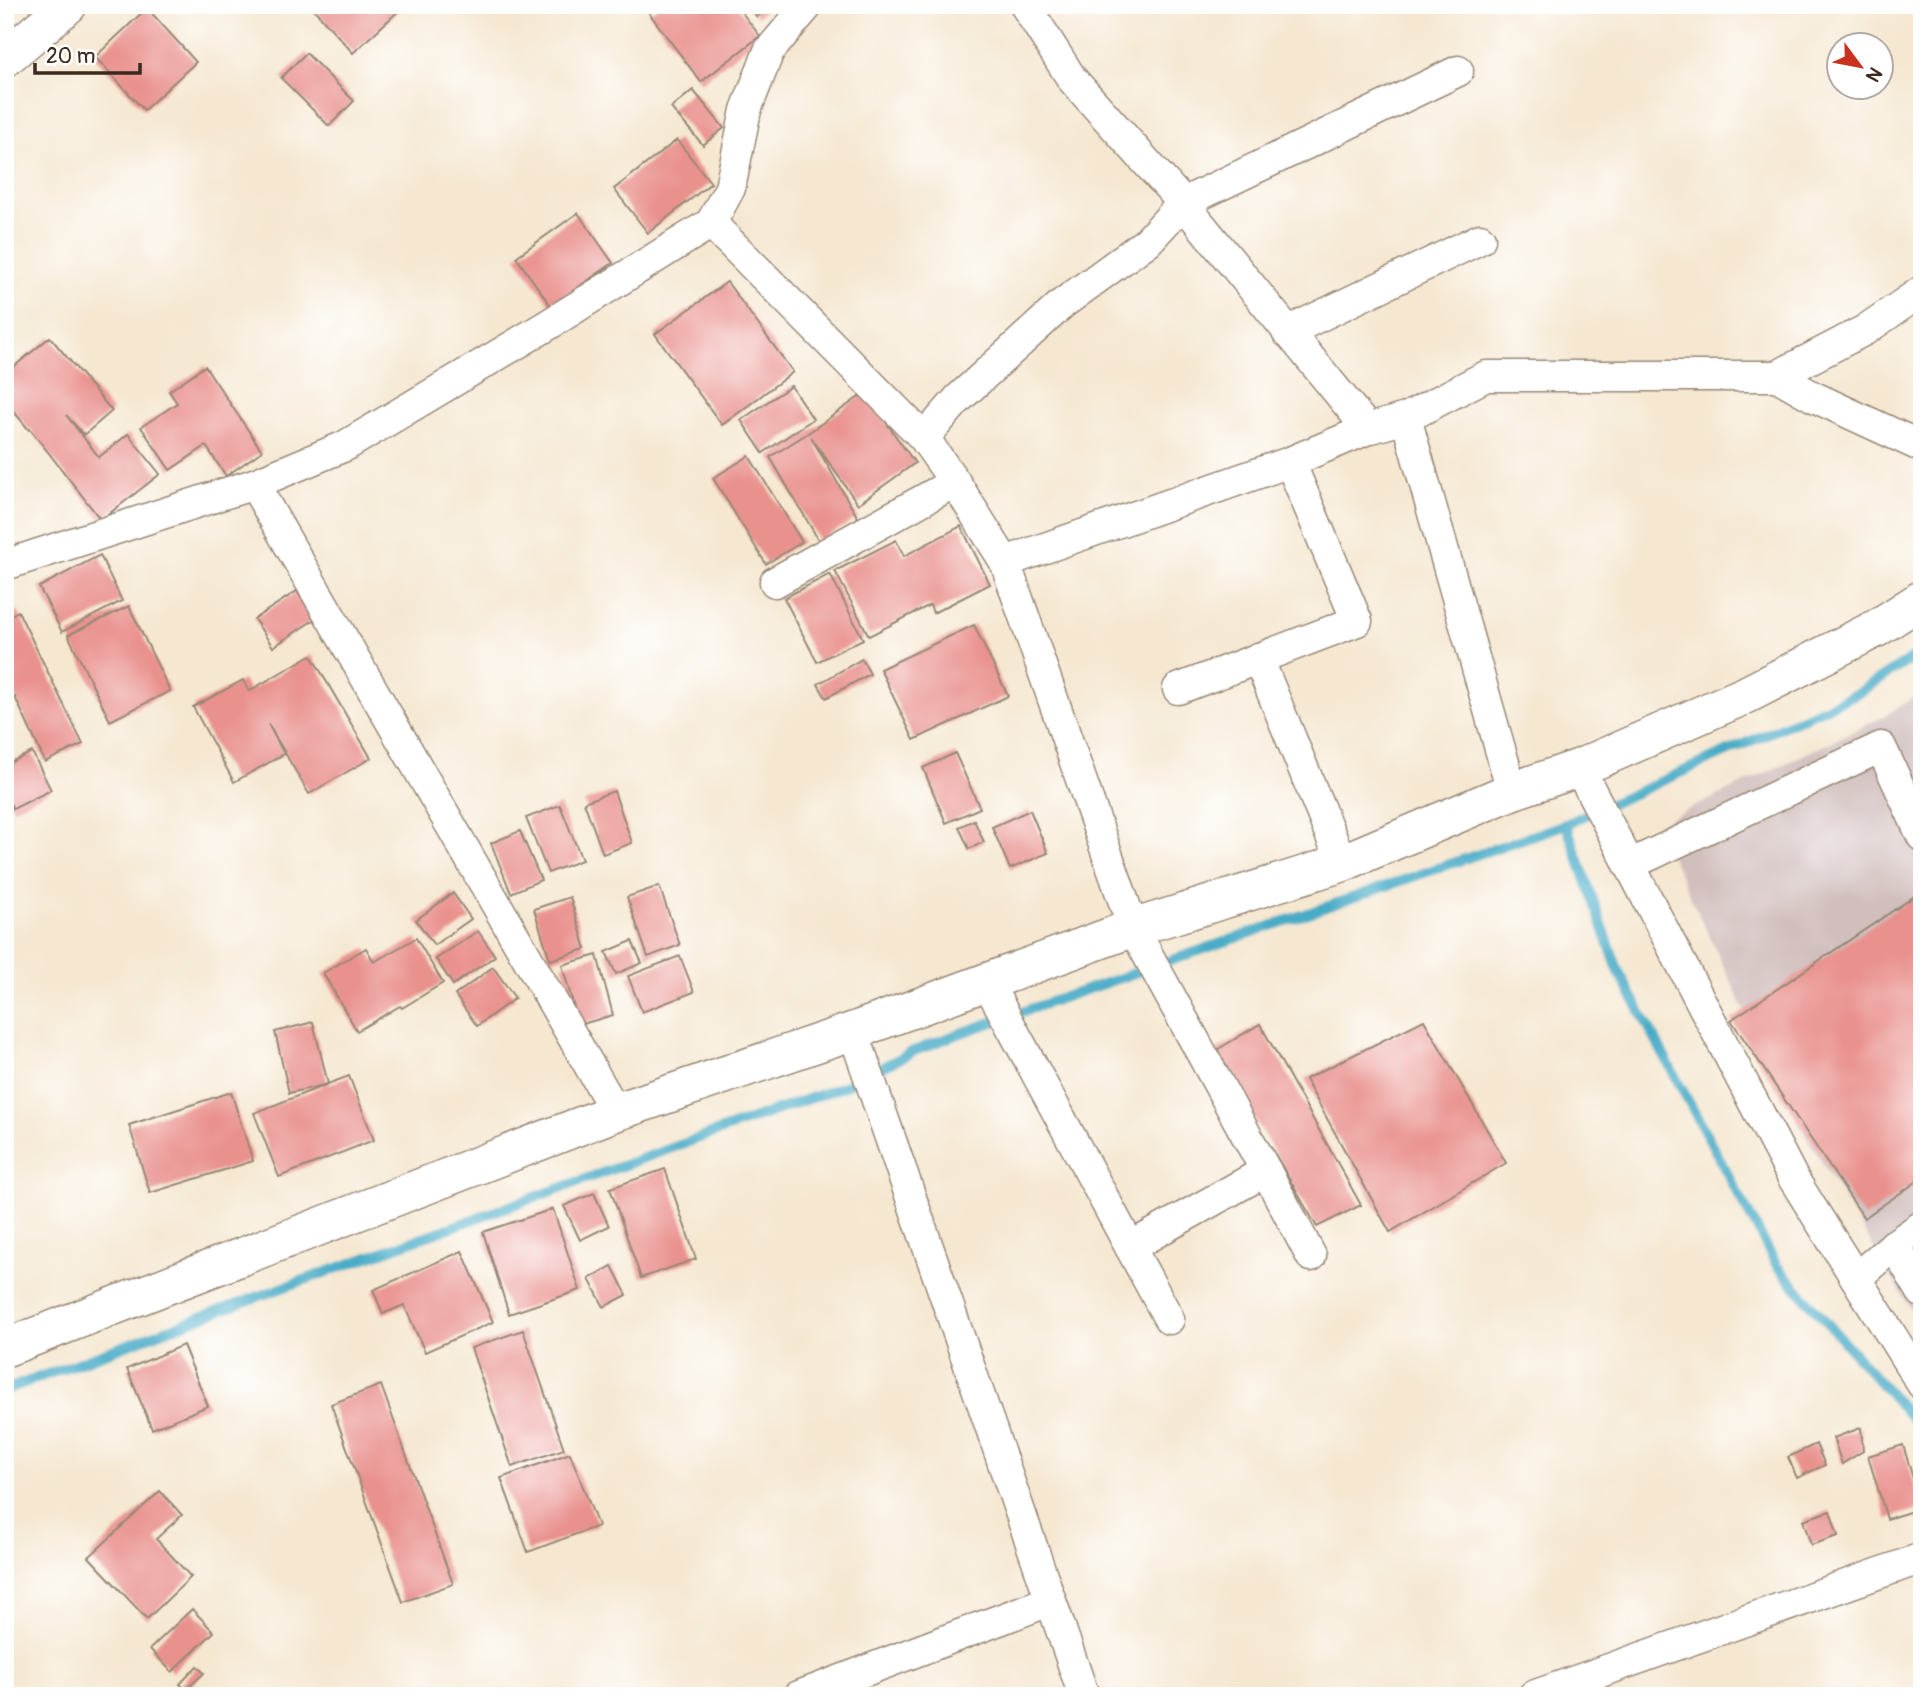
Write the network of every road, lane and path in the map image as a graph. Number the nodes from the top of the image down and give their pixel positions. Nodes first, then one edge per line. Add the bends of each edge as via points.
1 (68, 5) edge
2 (808, 5) edge
3 (1025, 5) edge
4 (5, 58) edge
5 (1458, 71) dead end
6 (1183, 203) junction
7 (711, 223) junction
8 (1480, 239) dead end
9 (1922, 291) edge
10 (1287, 332) junction
11 (1777, 376) junction
12 (1406, 418) junction
13 (1368, 429) junction
14 (924, 438) junction
15 (1922, 447) edge
16 (1290, 462) junction
17 (954, 482) junction
18 (254, 484) junction
19 (1005, 562) junction
20 (5, 565) edge
21 (775, 582) dead end
22 (1922, 598) edge
23 (1258, 659) junction
24 (1178, 689) dead end
25 (1579, 768) junction
26 (1512, 790) junction
27 (1922, 836) edge
28 (1342, 863) junction
29 (1629, 865) junction
30 (1133, 928) junction
31 (987, 982) junction
32 (853, 1031) junction
33 (616, 1112) junction
34 (1266, 1171) junction
35 (1922, 1226) edge
36 (1894, 1245) junction
37 (1130, 1247) junction
38 (1311, 1256) dead end
39 (1856, 1278) junction
40 (1922, 1292) edge
41 (1169, 1319) dead end
42 (5, 1348) edge
43 (1922, 1384) edge
44 (1922, 1558) edge
45 (1049, 1601) junction
46 (799, 1696) edge
47 (1084, 1696) edge
48 (1533, 1696) edge

1 - 4 street
2 - 7 street via 769,51 746,110 730,188
3 - 6 street via 1072,79
5 - 6 street
6 - 10 street
6 - 14 street via 1147,241 1062,304 958,399
7 - 14 street
7 - 18 street via 345,446
8 - 10 street
9 - 11 street via 1865,330
10 - 13 street
11 - 12 street via 1486,376
11 - 15 street
12 - 13 street
12 - 26 street
13 - 16 street
14 - 17 street
16 - 19 street
16 - 23 street via 1357,621
17 - 19 street
17 - 21 street
18 - 20 street
18 - 33 street
19 - 30 street
22 - 25 street via 1877,628 1746,695
23 - 24 street
23 - 28 street
25 - 26 street
25 - 29 street
26 - 28 street
27 - 29 street via 1881,747
28 - 30 street
29 - 39 street via 1793,1178
30 - 31 street
30 - 34 street
31 - 32 street
31 - 37 street
32 - 33 street
32 - 45 street
33 - 42 street
34 - 37 street
34 - 38 street
35 - 36 street
36 - 39 street
36 - 40 street
37 - 41 street
39 - 43 street
44 - 48 street
45 - 46 street
45 - 47 street

